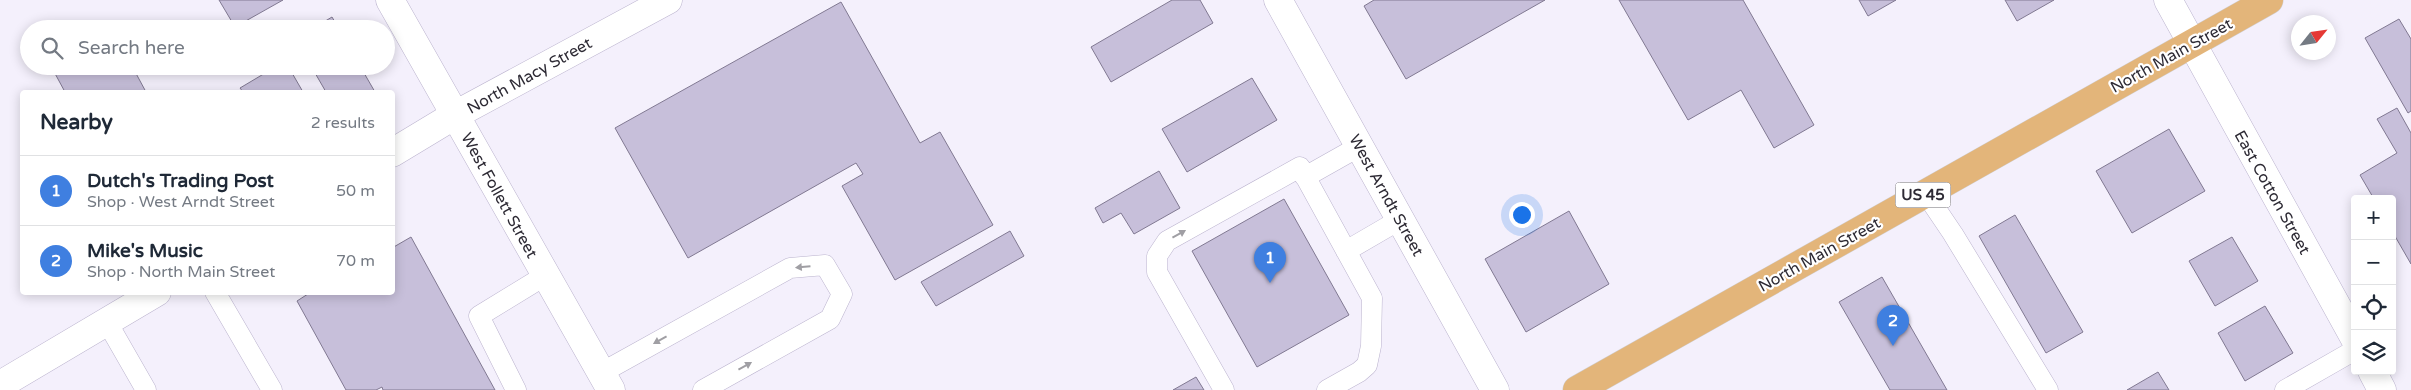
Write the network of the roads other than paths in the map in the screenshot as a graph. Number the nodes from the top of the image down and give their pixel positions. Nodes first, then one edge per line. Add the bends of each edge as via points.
1 (390, 0) edge
2 (668, 0) edge
3 (1278, 0) edge
4 (2168, 0) edge
5 (2269, 0) edge
6 (2192, 44) junction
7 (455, 115) junction
8 (1360, 146) junction
9 (395, 151) edge
10 (1303, 172) junction
11 (1926, 194) junction
12 (1401, 219) junction
13 (1346, 251) junction
14 (546, 275) junction
15 (152, 295) edge
16 (218, 295) edge
17 (107, 322) junction
18 (2351, 332) edge
19 (2351, 352) edge
20 (2374, 375) edge
21 (606, 381) edge
22 (0, 385) edge
23 (1330, 389) edge
24 (145, 390) edge
25 (272, 390) edge
26 (516, 390) edge
27 (703, 390) edge
28 (1224, 390) edge
29 (1496, 390) edge
30 (1576, 390) edge
31 (2048, 390) edge
32 (2286, 390) edge
33 (2382, 390) edge

1 - 7 street, West Follett Street
2 - 7 street, North Macy Street
3 - 8 street, West Arndt Street
4 - 6 street, East Cotton Street
5 - 6 main road, North Main Street / US 45
6 - 11 main road, North Main Street / US 45
6 - 18 street, East Cotton Street
7 - 9 street, North Macy Street
7 - 14 street, West Follett Street
8 - 10 lane
8 - 12 street, West Arndt Street
10 - 13 lane
28 -> 10 lane via 1157,272 1157,256 1167,241
11 - 30 main road, North Main Street / US 45
11 - 31 lane
12 - 13 lane
12 - 29 street, West Arndt Street
13 - 23 lane via 1372,298 1371,346 1367,365
14 - 21 street, West Follett Street
14 - 26 lane via 479,316
15 - 17 street
16 - 25 lane
17 - 22 street
17 - 24 lane
19 - 32 lane
20 - 33 street
27 -> 21 lane via 830,319 842,294 825,265 790,268

